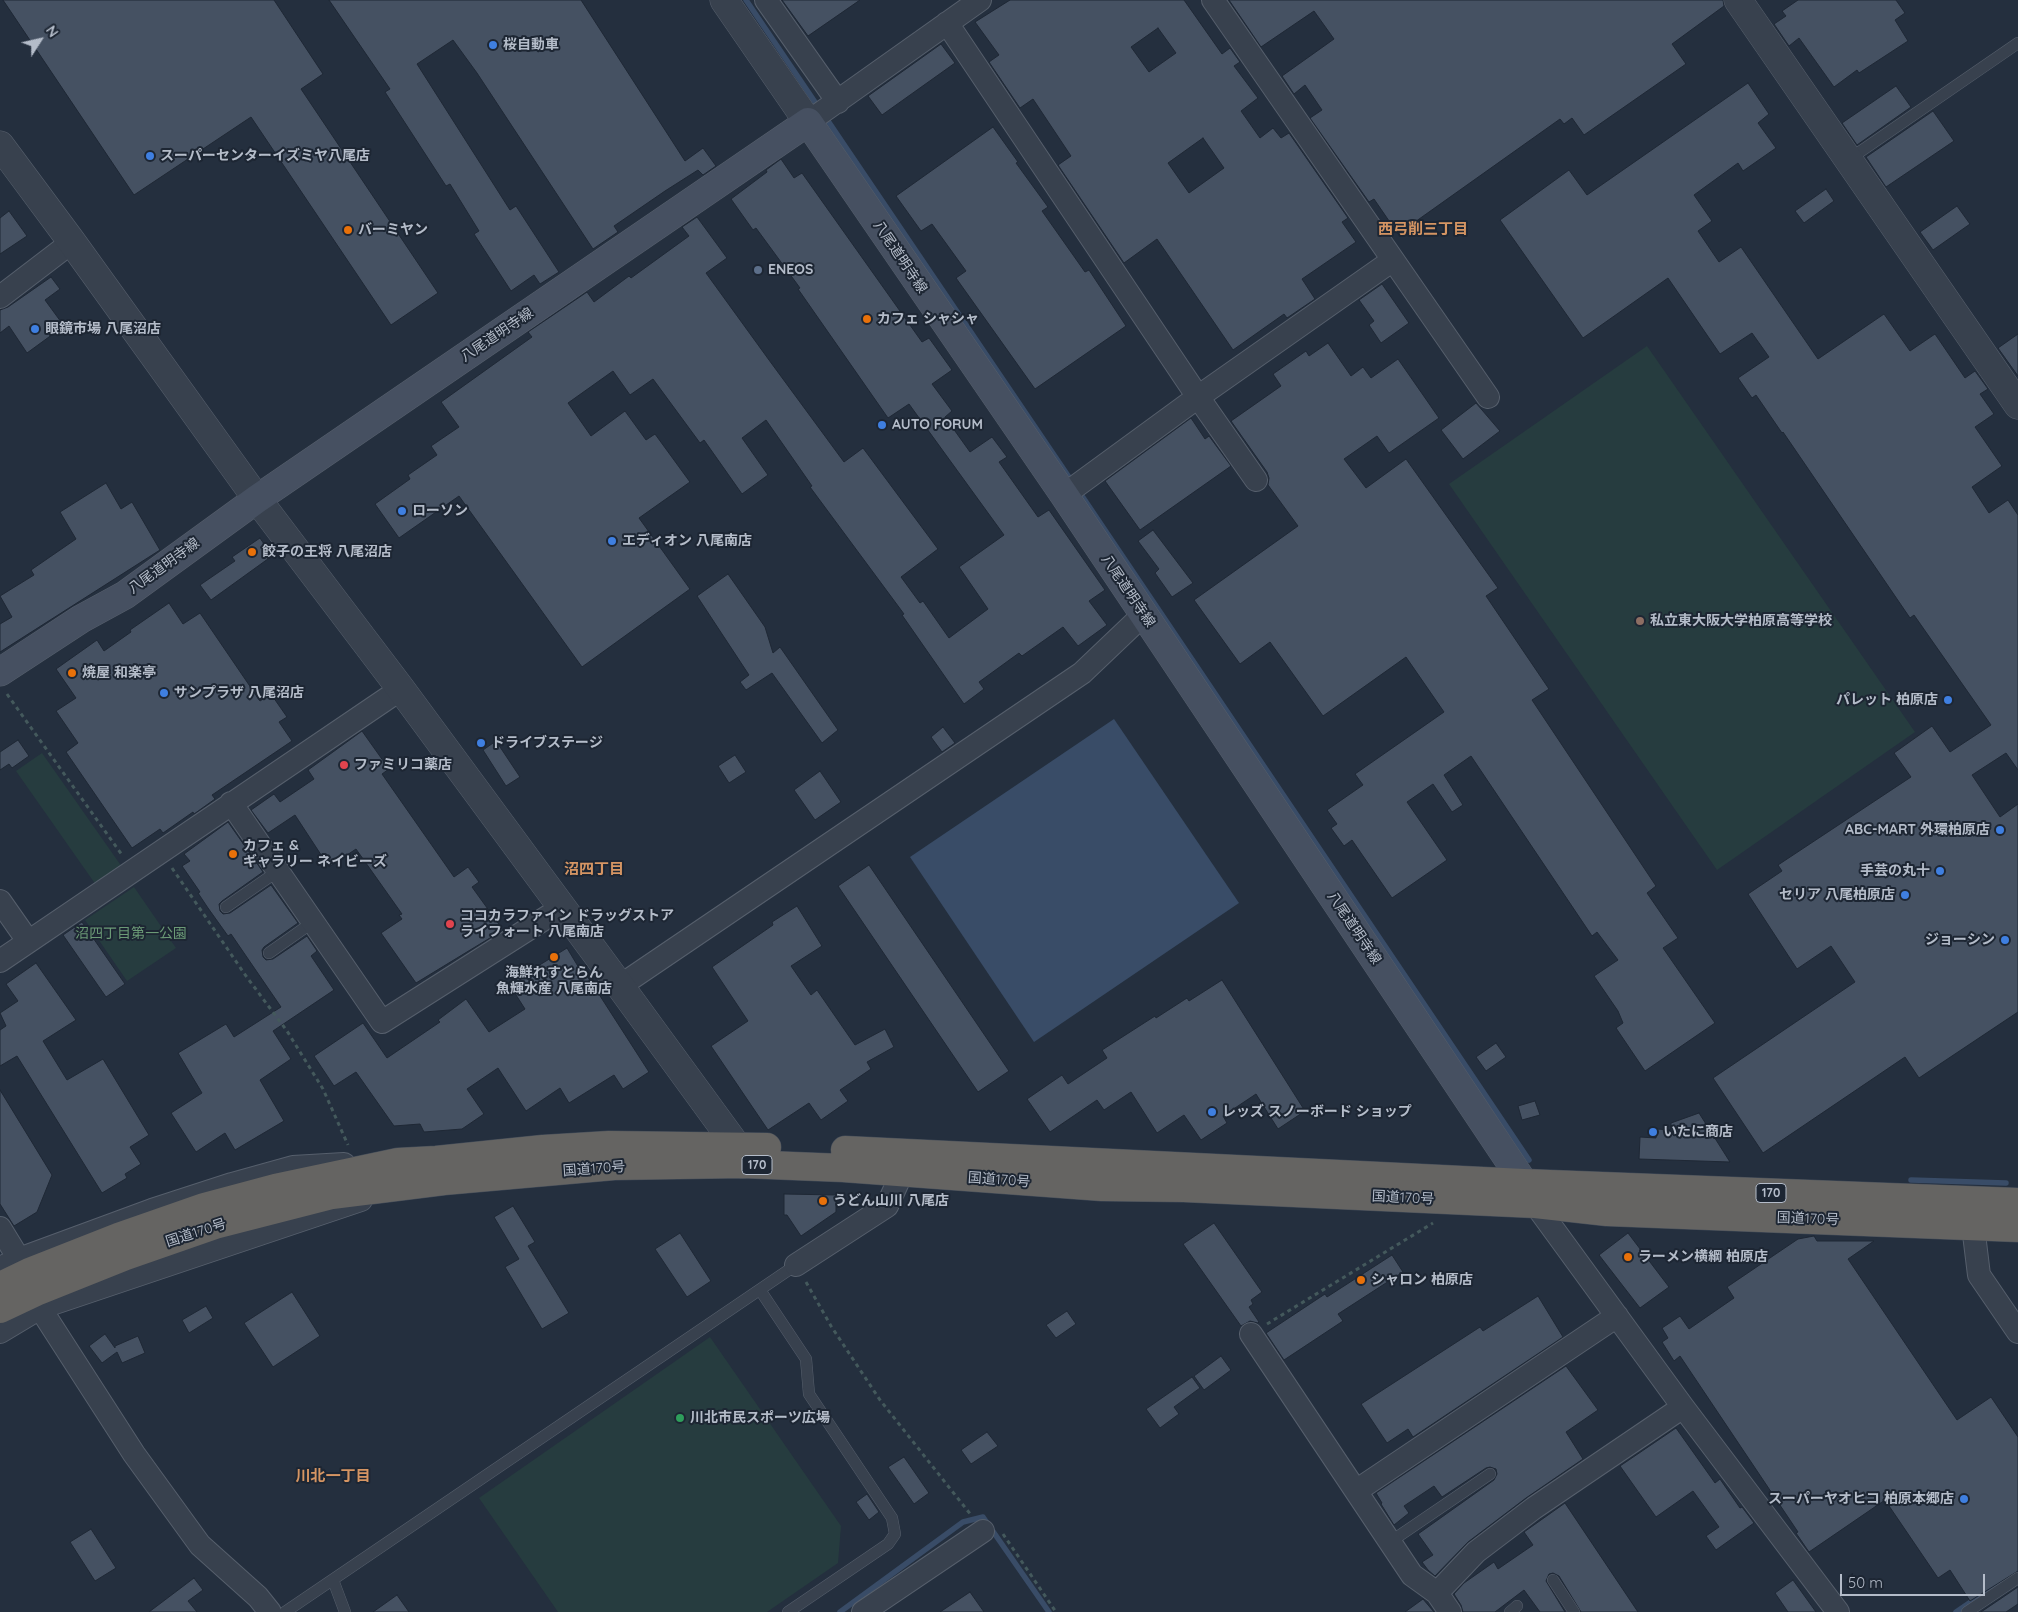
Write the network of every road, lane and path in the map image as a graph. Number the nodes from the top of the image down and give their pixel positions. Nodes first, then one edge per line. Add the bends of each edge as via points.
1 (724, 0) edge
2 (766, 0) edge
3 (980, 0) edge
4 (1213, 0) edge
5 (1738, 0) edge
6 (947, 23) junction
7 (2018, 43) edge
8 (838, 102) junction
9 (808, 122) junction
10 (0, 145) edge
11 (1848, 160) junction
12 (72, 242) junction
13 (1393, 260) junction
14 (0, 297) edge
15 (1198, 397) junction
16 (1488, 397) dead end
17 (2018, 405) edge
18 (1256, 480) dead end
19 (1073, 488) junction
20 (257, 499) junction
21 (1144, 614) junction
22 (1, 680) edge
23 (401, 689) junction
24 (231, 803) junction
25 (160, 852) junction
26 (133, 870) junction
27 (278, 871) junction
28 (0, 901) edge
29 (226, 907) dead end
30 (563, 908) junction
31 (313, 922) junction
32 (28, 941) junction
33 (269, 953) dead end
34 (0, 961) edge
35 (620, 986) junction
36 (348, 1145) dead end
37 (739, 1155) junction
38 (902, 1173) junction
39 (401, 1174) junction
40 (1529, 1194) junction
41 (1444, 1200) junction
42 (2018, 1202) edge
43 (1974, 1226) junction
44 (0, 1228) edge
45 (2018, 1228) edge
46 (9, 1263) edge
47 (796, 1265) junction
48 (0, 1286) edge
49 (760, 1290) junction
50 (40, 1308) junction
51 (0, 1309) edge
52 (1617, 1316) junction
53 (0, 1332) edge
54 (2018, 1332) edge
55 (1251, 1334) joint
56 (1683, 1407) junction
57 (1490, 1474) dead end
58 (1356, 1491) junction
59 (965, 1508) dead end
60 (992, 1531) joint
61 (1390, 1542) junction
62 (2018, 1578) edge
63 (333, 1580) junction
64 (1553, 1580) dead end
65 (1437, 1593) junction
66 (270, 1612) edge
67 (285, 1612) edge
68 (345, 1612) edge
69 (788, 1612) edge
70 (863, 1612) edge
71 (1056, 1612) edge
72 (1450, 1612) edge
73 (1574, 1612) edge
74 (1838, 1612) edge
75 (1967, 1612) edge

1 - 9 street
2 - 8 street
3 - 6 street
4 - 13 street
5 - 11 street
6 - 8 street
6 - 15 street
7 - 11 lane
8 - 9 street
9 - 19 main road, 八尾道明寺線
9 - 20 main road, 八尾道明寺線
10 - 12 street
11 - 17 street
12 - 14 street
12 - 20 street
13 - 15 street
13 - 16 street
15 - 18 street
15 - 19 street
19 - 21 main road, 八尾道明寺線
20 - 22 main road, 八尾道明寺線 via 125,595 81,619
20 - 23 street
21 - 35 street via 1082,673
21 - 40 main road, 八尾道明寺線
22 - 26 path
23 - 24 street
23 - 30 street
24 - 25 street
24 - 27 street
25 - 26 street
25 - 36 path via 287,1031 323,1089
26 - 32 street
27 - 29 lane
27 - 31 street
28 - 32 street
30 - 31 street via 382,1022
30 - 35 street
31 - 33 lane
32 - 34 street
35 - 37 street
37 - 38 highway, 国道170号 / 170
37 - 39 highway, 国道170号 / 170 via 609,1145 543,1148 436,1160
37 - 40 highway, 国道170号 / 170
38 - 41 highway, 国道170号 / 170 via 1102,1188 1184,1188
38 - 47 street via 887,1206
39 - 46 street via 293,1166 152,1210
39 - 48 highway, 国道170号 / 170 via 275,1188 204,1207 118,1237
39 - 50 street
39 - 51 highway, 国道170号 / 170 via 216,1225 117,1260
40 - 41 highway, 国道170号 / 170
40 - 42 highway, 国道170号 / 170
40 - 43 highway, 国道170号 / 170 via 1607,1212
40 - 52 street
41 - 55 path via 1442,1218
43 - 45 highway, 国道170号 / 170
43 - 54 street via 1980,1275
44 - 46 street
47 - 49 lane
47 - 59 path via 831,1326 880,1400
49 - 63 lane
49 - 69 lane via 806,1359 809,1394 892,1518 895,1534 888,1544
50 - 53 street
50 - 66 street via 134,1454 200,1545 258,1597
52 - 56 street
52 - 58 street
55 - 58 street
56 - 65 street via 1534,1508 1476,1552
56 - 74 street
57 - 61 lane
58 - 61 street
60 - 70 street
60 - 71 path
61 - 65 street via 1412,1575
62 - 75 lane
63 - 67 lane
63 - 68 lane
64 - 73 lane
65 - 72 street

